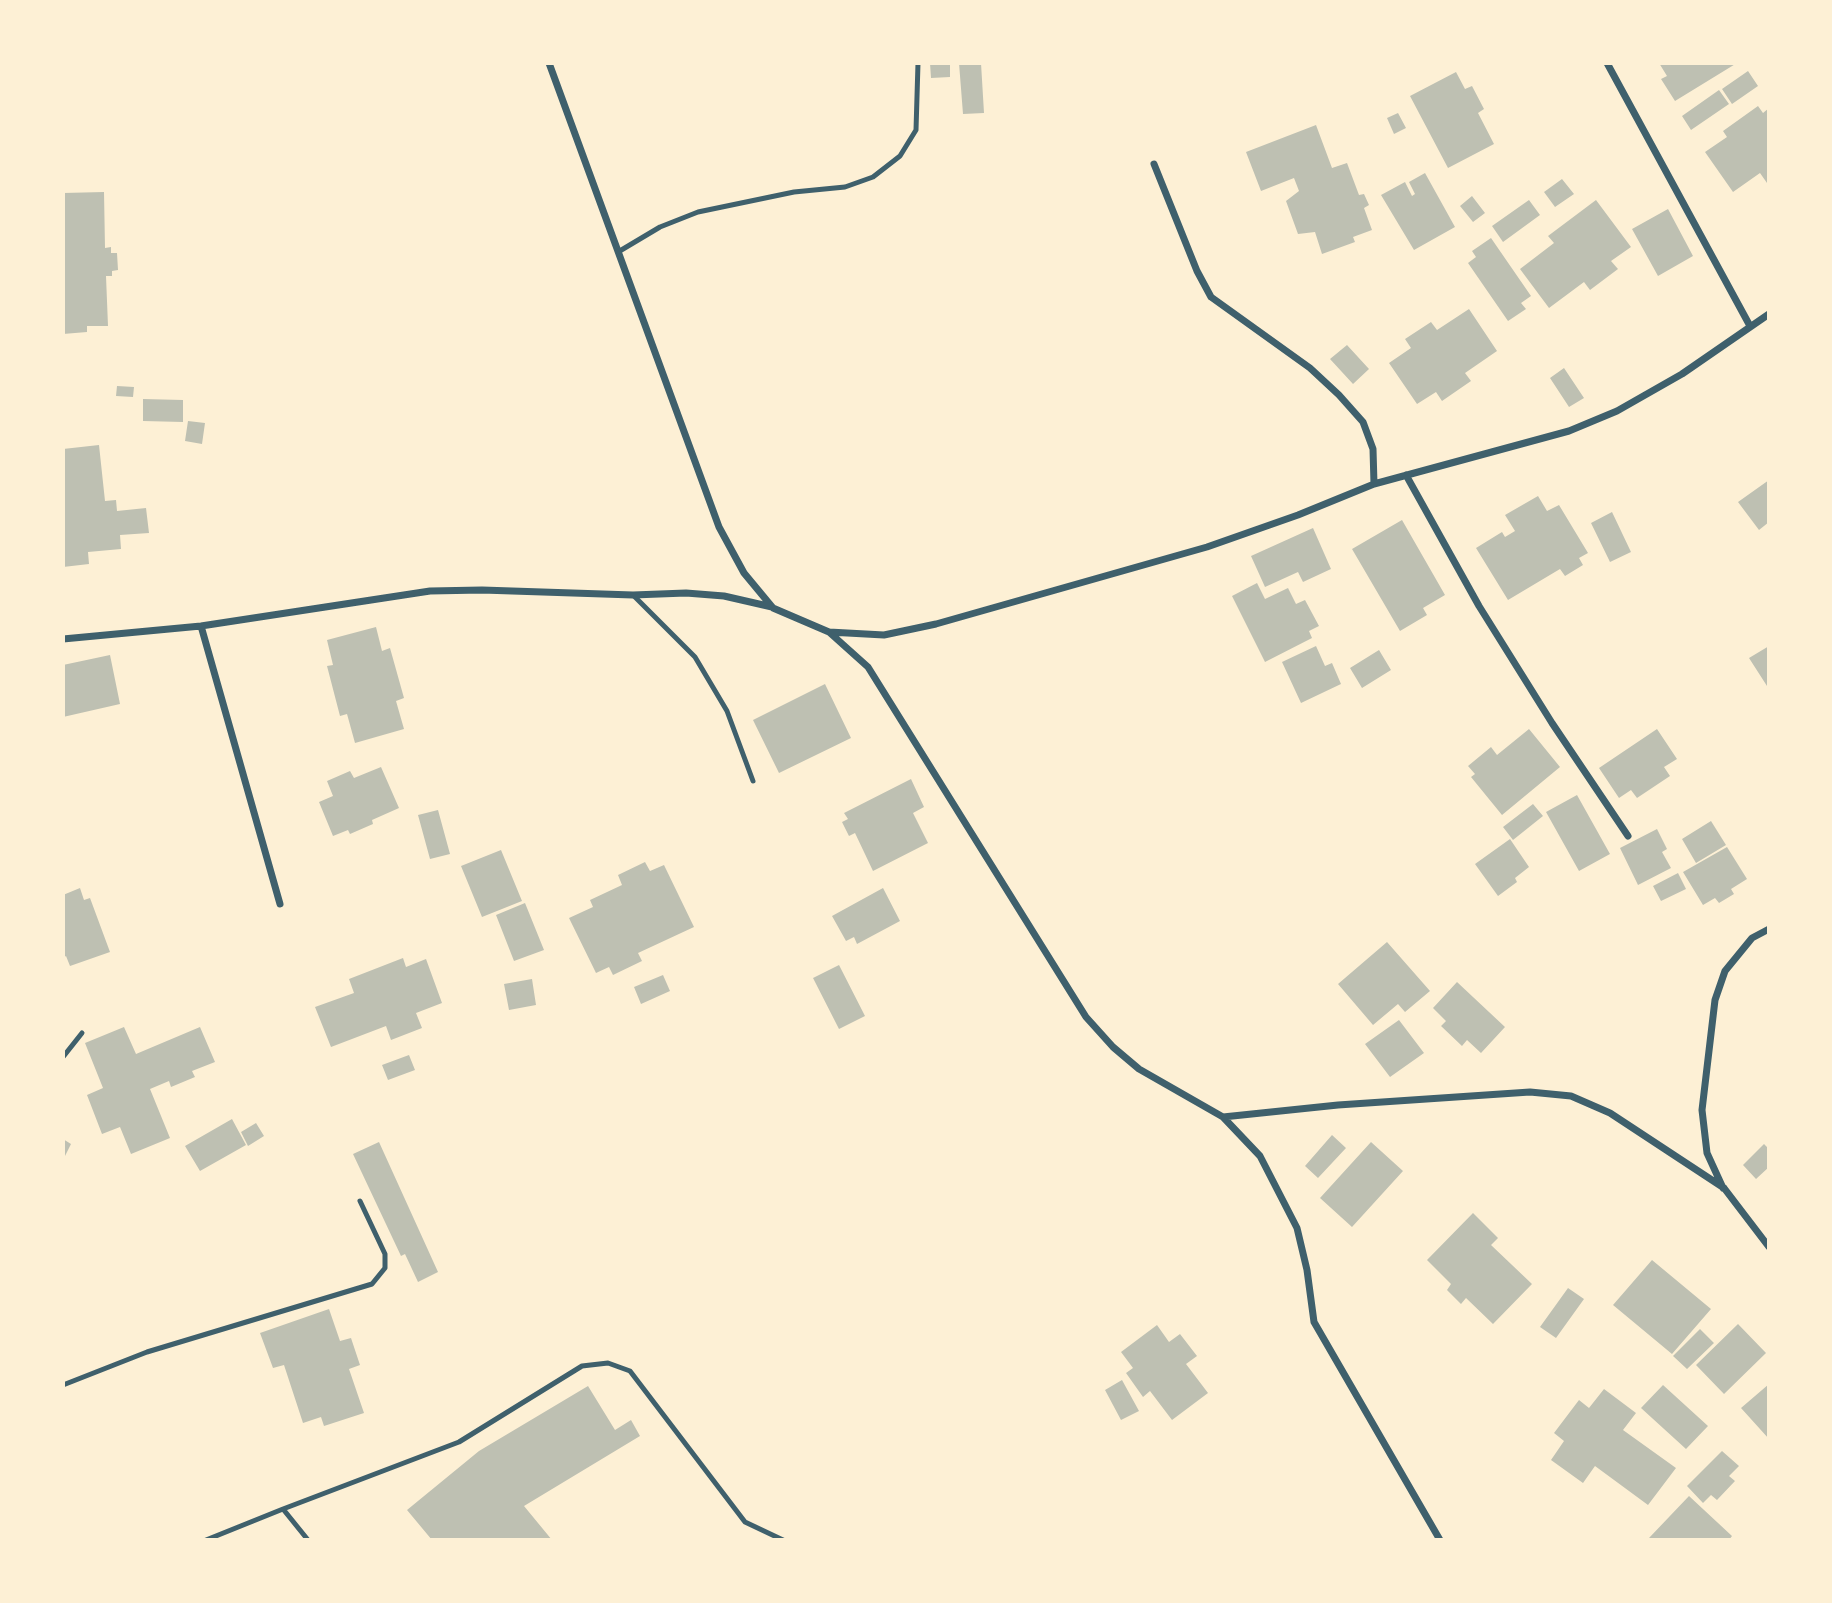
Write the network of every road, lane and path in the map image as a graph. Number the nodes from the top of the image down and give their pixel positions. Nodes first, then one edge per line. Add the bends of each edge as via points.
1 (549, 63) edge
2 (918, 63) edge
3 (1607, 63) edge
4 (1153, 164) dead end
5 (618, 252) junction
6 (1769, 314) edge
7 (1750, 326) junction
8 (1406, 475) junction
9 (1374, 484) junction
10 (633, 595) junction
11 (773, 608) junction
12 (201, 626) junction
13 (829, 632) junction
14 (63, 639) edge
15 (753, 781) dead end
16 (1628, 836) dead end
17 (280, 904) dead end
18 (1769, 929) edge
19 (82, 1033) dead end
20 (63, 1057) edge
21 (1223, 1117) junction
22 (1724, 1188) junction
23 (360, 1202) dead end
24 (1769, 1247) edge
25 (63, 1385) edge
26 (283, 1509) junction
27 (206, 1540) edge
28 (308, 1540) edge
29 (783, 1540) edge
30 (1440, 1540) edge

1 - 5 street
2 - 5 lane via 916,130 900,156 873,177 845,187 794,192 698,212 660,227
3 - 7 street
4 - 9 street via 1211,298 1310,368 1363,422 1373,449
5 - 11 street via 719,527 744,573
6 - 7 street
7 - 8 street via 1682,374 1617,411 1569,430
8 - 9 street
8 - 16 street via 1479,606
9 - 13 street via 1207,547 936,624 884,635
10 - 11 street via 724,596
10 - 12 street via 430,591
10 - 15 lane via 695,657 727,711
11 - 13 street
12 - 14 street
12 - 17 street
13 - 21 street via 868,667 1086,1017 1139,1069
18 - 22 street via 1752,938 1725,971 1715,1000 1702,1110 1707,1153
19 - 20 lane
21 - 22 street via 1530,1092 1571,1096 1610,1113
21 - 30 street via 1260,1157 1297,1228 1314,1322
22 - 24 street
23 - 25 lane via 385,1254 384,1268 372,1284 147,1352
26 - 27 lane
26 - 28 lane
26 - 29 lane via 459,1442 582,1366 608,1363 630,1371 745,1522

